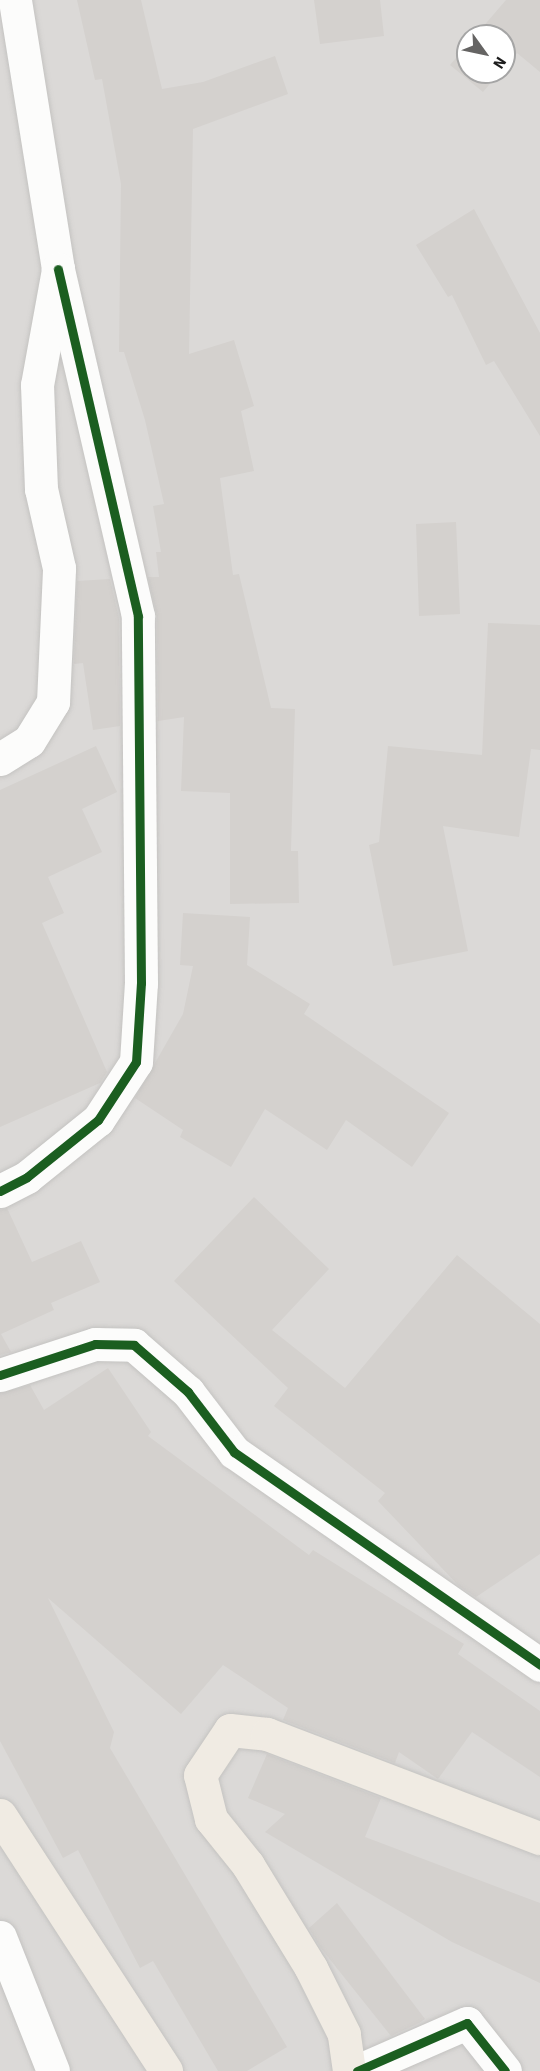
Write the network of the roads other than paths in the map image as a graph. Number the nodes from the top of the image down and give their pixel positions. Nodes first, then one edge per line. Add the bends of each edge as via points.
1 (15, 0) edge
2 (58, 269) junction
3 (0, 759) edge
4 (0, 1191) edge
5 (0, 1376) edge
6 (540, 1665) edge
7 (0, 1815) edge
8 (540, 1838) edge
9 (0, 1937) edge
10 (53, 2071) edge
11 (166, 2071) edge
12 (349, 2071) edge
13 (357, 2071) edge
14 (505, 2071) edge

1 - 2 street
2 - 3 street via 37,385 41,489 59,568 53,702 29,741
2 - 4 street via 138,616 141,982 136,1062 98,1120 27,1177
5 - 6 street via 94,1344 134,1345 188,1392 234,1452
7 - 11 main road
8 - 12 main road via 267,1734 230,1730 200,1775 211,1819 248,1865 311,1968 344,2034
9 - 10 street
13 - 14 street via 467,2023

